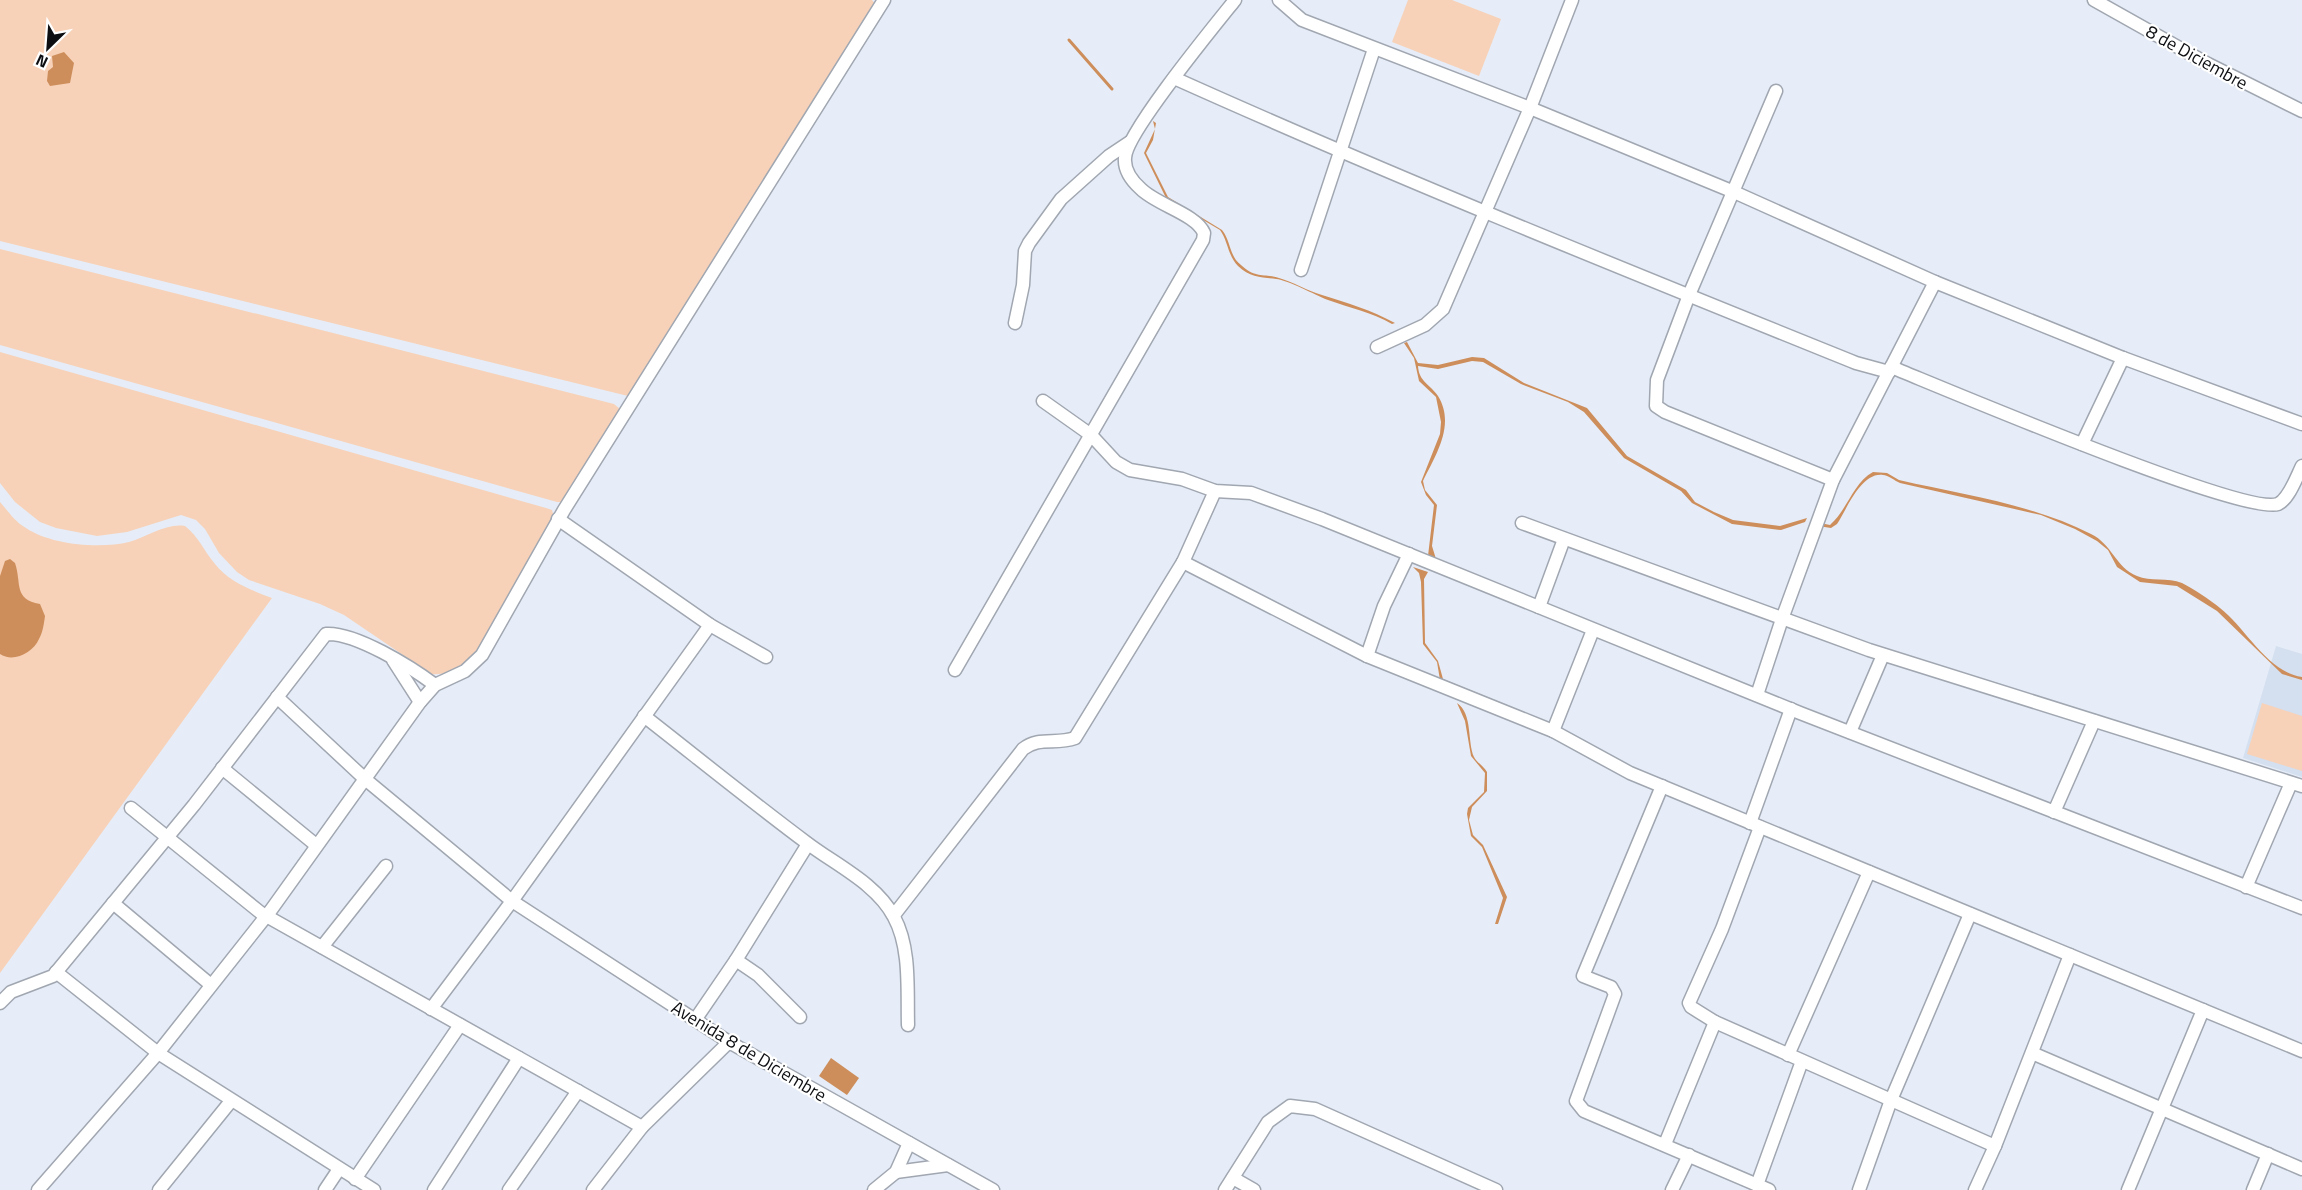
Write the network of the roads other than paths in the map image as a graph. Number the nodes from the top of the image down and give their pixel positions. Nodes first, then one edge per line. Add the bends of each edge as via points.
1 (884, 0) edge
2 (1234, 0) edge
3 (1279, 0) edge
4 (1572, 0) edge
5 (2094, 0) edge
6 (1374, 49) junction
7 (1174, 78) junction
8 (1776, 91) dead end
9 (1530, 108) junction
10 (2302, 111) edge
11 (1130, 142) junction
12 (1340, 152) junction
13 (1734, 192) junction
14 (1486, 213) junction
15 (1301, 270) dead end
16 (1935, 282) junction
17 (1689, 295) junction
18 (1015, 323) dead end
19 (1377, 347) dead end
20 (2122, 358) junction
21 (1890, 369) junction
22 (1043, 401) dead end
23 (2302, 424) edge
24 (1091, 435) junction
25 (2082, 444) junction
26 (2302, 466) edge
27 (1833, 480) junction
28 (1215, 491) junction
29 (558, 519) junction
30 (1522, 523) dead end
31 (1564, 538) junction
32 (1409, 554) junction
33 (1183, 562) junction
34 (1539, 607) junction
35 (1782, 619) junction
36 (710, 625) junction
37 (1593, 630) junction
38 (1883, 655) junction
39 (1367, 656) junction
40 (766, 657) dead end
41 (393, 660) junction
42 (955, 670) dead end
43 (435, 685) junction
44 (1757, 695) junction
45 (277, 697) junction
46 (420, 702) junction
47 (1791, 709) junction
48 (644, 716) junction
49 (2094, 721) junction
50 (1553, 731) junction
51 (1850, 732) junction
52 (222, 768) junction
53 (365, 779) junction
54 (2296, 784) edge
55 (1662, 786) junction
56 (131, 808) dead end
57 (2054, 812) junction
58 (1755, 825) junction
59 (167, 837) junction
60 (808, 844) junction
61 (316, 845) junction
62 (386, 866) dead end
63 (1869, 872) junction
64 (2246, 887) junction
65 (512, 901) junction
66 (113, 903) junction
67 (2302, 908) edge
68 (1970, 914) junction
69 (894, 915) junction
70 (266, 916) junction
71 (322, 948) junction
72 (2070, 955) junction
73 (736, 960) junction
74 (56, 972) junction
75 (211, 985) junction
76 (0, 1003) edge
77 (431, 1009) junction
78 (2203, 1010) junction
79 (800, 1017) dead end
80 (695, 1020) junction
81 (1715, 1022) junction
82 (460, 1025) junction
83 (908, 1025) dead end
84 (729, 1042) junction
85 (2302, 1050) edge
86 (158, 1053) junction
87 (2032, 1053) junction
88 (1788, 1055) junction
89 (519, 1058) junction
90 (1802, 1061) junction
91 (578, 1091) junction
92 (231, 1101) junction
93 (1891, 1101) junction
94 (2162, 1109) junction
95 (642, 1127) junction
96 (909, 1143) junction
97 (1665, 1144) junction
98 (1995, 1146) junction
99 (2268, 1154) junction
100 (1689, 1155) junction
101 (948, 1165) junction
102 (339, 1169) junction
103 (2302, 1169) edge
104 (896, 1172) junction
105 (1233, 1178) junction
106 (355, 1179) junction
107 (1757, 1185) junction
108 (597, 1188) edge
109 (38, 1190) edge
110 (159, 1190) edge
111 (325, 1190) edge
112 (374, 1190) edge
113 (434, 1190) edge
114 (509, 1190) edge
115 (874, 1190) edge
116 (993, 1190) edge
117 (1225, 1190) edge
118 (1254, 1190) edge
119 (1496, 1190) edge
120 (1672, 1190) edge
121 (1769, 1190) edge
122 (1859, 1190) edge
123 (1975, 1190) edge
124 (2128, 1190) edge
125 (2253, 1190) edge

1 - 29 street
2 - 7 street
3 - 6 street via 1302,20
4 - 9 street
5 - 10 street, 8 de Diciembre
6 - 9 street
6 - 12 street
7 - 11 street
7 - 12 street
8 - 13 street
9 - 13 street
9 - 14 street
11 - 18 street via 1061,199 1029,243
11 - 24 street via 1125,155 1130,177 1150,197 1197,222 1204,236
12 - 14 street
12 - 15 street
13 - 16 street
13 - 17 street
14 - 17 street
14 - 19 street via 1443,309 1425,325
16 - 20 street
16 - 21 street
17 - 21 street via 1856,363
17 - 27 street via 1658,380 1656,406
20 - 23 street
20 - 25 street
21 - 25 street
21 - 27 street
22 - 24 street
24 - 28 street via 1116,462 1130,470 1182,479
24 - 42 street
25 - 26 street via 2194,485 2275,505 2281,502
27 - 35 street
28 - 32 street via 1251,493
28 - 33 street
29 - 36 street
29 - 43 street via 482,655 465,671
30 - 31 street
31 - 34 street
31 - 35 street
32 - 34 street
32 - 39 street via 1384,606
33 - 39 street
33 - 69 street via 1075,738 1064,742 1043,740 1023,749
34 - 37 street
35 - 38 street
35 - 44 street
36 - 40 street
36 - 48 street
37 - 44 street
37 - 50 street
38 - 49 street
38 - 51 street
39 - 50 street
41 - 43 street
41 - 45 street via 349,636 326,634
41 - 46 street
43 - 46 street
44 - 47 street
45 - 52 street
45 - 53 street, Avenida 8 de Diciembre
46 - 53 street
47 - 51 street
47 - 58 street
48 - 60 street
48 - 65 street
49 - 54 street
49 - 57 street
50 - 55 street
51 - 57 street
52 - 59 street
52 - 61 street
53 - 61 street
53 - 65 street, Avenida 8 de Diciembre
54 - 64 street
55 - 58 street
55 - 97 street via 1583,976 1611,987 1615,994 1576,1101 1584,1112
56 - 59 street
57 - 64 street
58 - 63 street
58 - 81 street via 1722,930 1689,1003
59 - 66 street
59 - 70 street
60 - 69 street via 866,884
60 - 73 street
61 - 70 street
62 - 71 street
63 - 68 street
63 - 88 street
64 - 67 street
65 - 77 street
65 - 80 street, Avenida 8 de Diciembre
66 - 74 street
66 - 75 street
68 - 72 street
68 - 93 street
69 - 83 street via 904,952
70 - 71 street
70 - 75 street
71 - 77 street
72 - 78 street
72 - 87 street
73 - 79 street via 758,975
73 - 80 street
74 - 76 street via 39,983 11,992
74 - 86 street
75 - 86 street
77 - 82 street
78 - 85 street
78 - 94 street
80 - 84 street, Avenida 8 de Diciembre
81 - 88 street
81 - 97 street
82 - 89 street
82 - 106 street
84 - 95 street
84 - 96 street, Avenida 8 de Diciembre
86 - 92 street
86 - 109 street
87 - 94 street
87 - 98 street
88 - 90 street
89 - 91 street
89 - 113 street
90 - 93 street
90 - 107 street
91 - 95 street
91 - 114 street
92 - 102 street
92 - 110 street
93 - 98 street
93 - 122 street
94 - 99 street
94 - 124 street
95 - 108 street
96 - 101 street, Avenida 8 de Diciembre
96 - 104 street
97 - 100 street
98 - 123 street
99 - 103 street
99 - 125 street
100 - 107 street
100 - 120 street
101 - 104 street
101 - 116 street, Avenida 8 de Diciembre
102 - 106 street
102 - 111 street
104 - 115 street
105 - 117 street
105 - 118 street
105 - 119 street via 1268,1122 1290,1106 1315,1109
106 - 112 street
107 - 121 street

